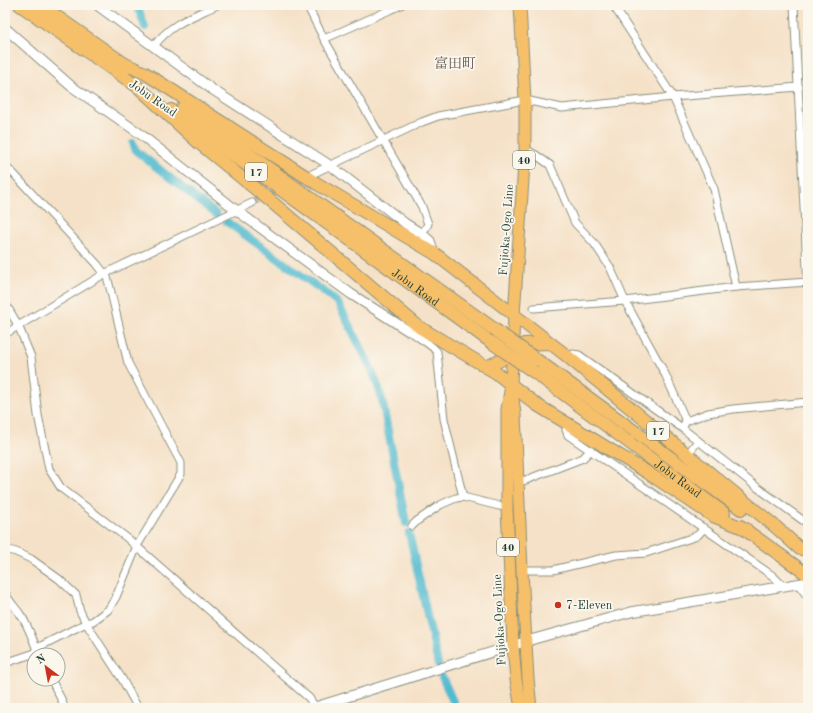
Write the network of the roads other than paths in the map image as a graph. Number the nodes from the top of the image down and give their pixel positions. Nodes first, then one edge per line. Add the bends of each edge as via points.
1 (20, 5) edge
2 (40, 5) edge
3 (97, 5) edge
4 (217, 5) edge
5 (307, 5) edge
6 (401, 5) edge
7 (520, 5) edge
8 (613, 5) edge
9 (794, 5) edge
10 (5, 28) edge
11 (324, 39) junction
12 (154, 46) junction
13 (123, 63) junction
14 (136, 85) junction
15 (799, 87) junction
16 (673, 97) junction
17 (525, 100) junction
18 (383, 141) junction
19 (525, 149) junction
20 (331, 166) junction
21 (5, 167) edge
22 (312, 174) tunnel mouth
23 (252, 203) tunnel mouth
24 (236, 210) junction
25 (422, 234) junction
26 (434, 253) junction
27 (104, 274) junction
28 (808, 282) edge
29 (808, 286) edge
30 (736, 287) junction
31 (625, 301) junction
32 (5, 303) edge
33 (534, 308) dead end
34 (514, 315) junction
35 (18, 325) junction
36 (415, 330) junction
37 (5, 334) edge
38 (549, 343) junction
39 (512, 349) junction
40 (567, 356) junction
41 (486, 367) junction
42 (511, 385) junction
43 (808, 402) edge
44 (686, 421) junction
45 (568, 423) junction
46 (682, 428) junction
47 (698, 441) junction
48 (590, 450) junction
49 (690, 451) dead end
50 (517, 482) junction
51 (662, 489) dead end
52 (656, 496) junction
53 (463, 498) junction
54 (507, 507) junction
55 (808, 524) edge
56 (412, 526) dead end
57 (704, 528) junction
58 (746, 530) junction
59 (137, 546) junction
60 (5, 550) edge
61 (804, 552) edge
62 (522, 570) junction
63 (807, 577) edge
64 (798, 584) junction
65 (783, 586) junction
66 (5, 593) edge
67 (808, 597) edge
68 (7, 602) edge
69 (86, 623) junction
70 (526, 642) junction
71 (513, 646) junction
72 (36, 647) edge
73 (46, 647) edge
74 (26, 656) edge
75 (5, 662) edge
76 (55, 687) edge
77 (318, 707) edge
78 (64, 708) edge
79 (138, 708) edge
80 (521, 708) edge
81 (531, 708) edge

1 - 14 highway, Jobu Road / 17
2 - 13 highway, Jobu Road / 17
3 - 12 street
4 - 12 street via 173,27 161,36
5 - 11 street
6 - 11 street
7 - 17 main road, Fujioka-Ogo Line / 40
8 - 16 street
9 - 15 street
10 - 24 street via 71,86 139,133
11 - 18 street
12 - 20 street via 231,102
13 - 26 highway, 17 via 145,73 316,183
13 - 61 highway, Jobu Road / 17, bridge
14 - 36 highway, 17
14 - 58 highway, Jobu Road / 17, bridge via 534,372
15 - 16 street
15 - 28 street
16 - 17 street via 562,108
16 - 30 street via 714,189
17 - 18 street via 438,116
17 - 19 main road, Fujioka-Ogo Line / 40
18 - 20 street
18 - 25 street via 428,219 427,228
19 - 31 street via 550,165 575,223 610,267
19 - 34 main road, Fujioka-Ogo Line / 40
20 - 22 street
20 - 25 street
21 - 27 street via 18,178
23 - 24 street
24 - 27 street
24 - 36 street via 351,294
25 - 26 street via 430,241
26 - 34 highway, 17
27 - 35 street
27 - 59 street via 109,284 128,363 181,463 181,474
28 - 29 street
28 - 30 street
30 - 31 street
31 - 33 street
31 - 44 street via 665,374
32 - 35 street
34 - 38 highway, 17
34 - 39 main road, Fujioka-Ogo Line / 40
35 - 37 street
35 - 59 street via 31,357 38,415 49,469 61,488
36 - 41 highway, 17
36 - 53 street via 419,339 437,352 444,419
38 - 39 highway via 528,343
38 - 40 highway, 17
39 - 41 highway via 502,360
39 - 42 main road, Fujioka-Ogo Line / 40
40 - 46 street via 579,355
40 - 61 highway, 17
41 - 42 highway, 17
42 - 45 highway, 17 via 536,405
42 - 50 main road, Fujioka-Ogo Line / 40 via 515,414
42 - 54 main road, Fujioka-Ogo Line / 40 via 507,409
43 - 44 street via 733,409 708,413
44 - 46 street
45 - 48 street via 568,435
45 - 58 highway, 17 via 713,516
46 - 47 street
47 - 49 street
47 - 55 street
48 - 50 street via 583,458
48 - 52 street
50 - 62 main road, 40
51 - 52 street
52 - 57 street
53 - 54 street
53 - 56 street via 446,502
54 - 71 main road, Fujioka-Ogo Line / 40
57 - 62 street via 694,537 646,553 616,556 553,570
57 - 65 street via 773,576
58 - 63 highway, Jobu Road / 17
59 - 69 street via 108,610
59 - 77 street
60 - 69 street via 31,559 59,579 76,596
62 - 70 main road, 40
63 - 64 street
64 - 65 street
64 - 67 street
65 - 70 street via 631,612
66 - 68 street
68 - 72 street via 22,618
69 - 73 street
69 - 79 street
70 - 71 street
70 - 81 main road, 40
71 - 77 street
71 - 80 main road, Fujioka-Ogo Line / 40
74 - 75 street
76 - 78 street

